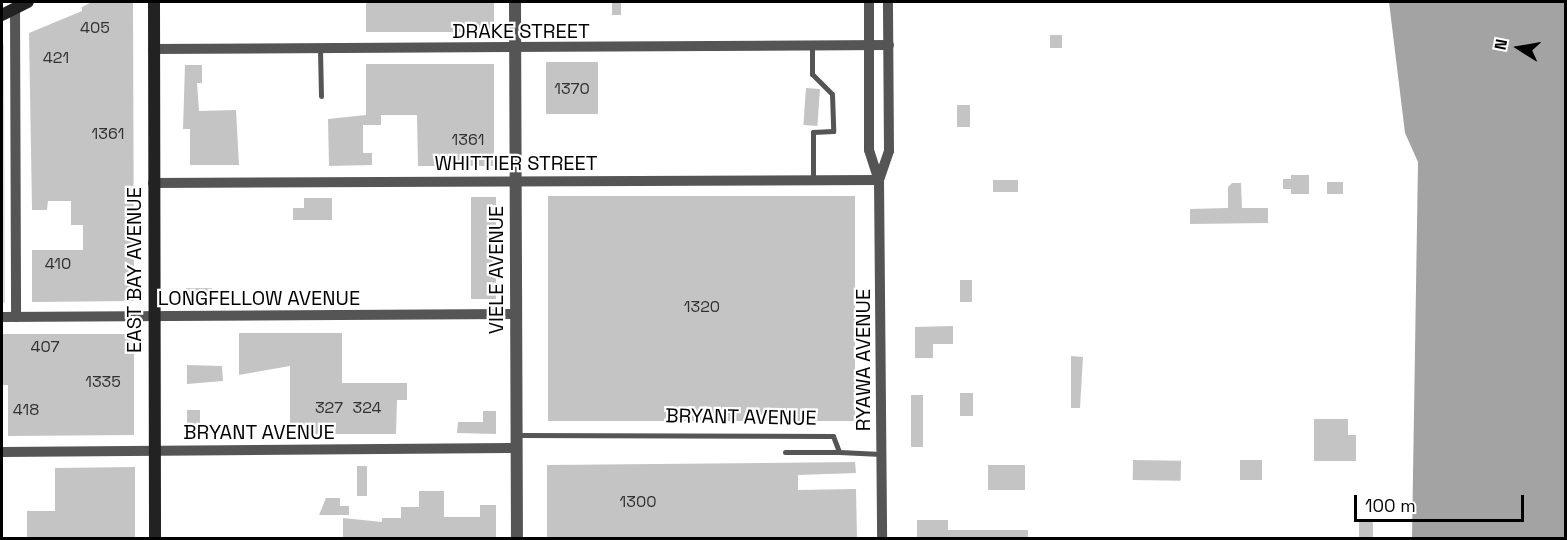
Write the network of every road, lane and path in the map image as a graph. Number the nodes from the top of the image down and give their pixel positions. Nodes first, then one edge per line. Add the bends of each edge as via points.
1 (28, 2) edge
2 (154, 2) edge
3 (515, 2) edge
4 (869, 2) edge
5 (888, 2) edge
6 (15, 8) junction
7 (2, 15) edge
8 (869, 45) junction
9 (889, 45) junction
10 (812, 46) junction
11 (153, 49) junction
12 (320, 49) junction
13 (515, 49) junction
14 (321, 96) dead end
15 (813, 180) junction
16 (879, 180) junction
17 (515, 182) junction
18 (153, 183) junction
19 (516, 314) junction
20 (2, 317) edge
21 (16, 317) junction
22 (153, 317) junction
23 (517, 435) junction
24 (517, 448) junction
25 (155, 451) junction
26 (2, 452) edge
27 (785, 452) dead end
28 (839, 452) junction
29 (881, 454) junction
30 (155, 538) edge
31 (517, 538) edge
32 (882, 538) edge

1 - 6 main road
2 - 11 main road, EAST BAY AVENUE
3 - 13 street, VIELE AVENUE
4 - 8 street, RYAWA AVENUE
5 - 9 street, RYAWA AVENUE
6 - 7 main road
6 - 21 street
8 - 9 street, DRAKE STREET
8 - 10 street, DRAKE STREET
8 - 16 street, RYAWA AVENUE via 869,150
9 - 16 street, RYAWA AVENUE via 889,151
10 - 13 street, DRAKE STREET
10 - 15 lane via 812,74 832,94 833,131 813,132
11 - 12 street, DRAKE STREET
11 - 18 main road, EAST BAY AVENUE
12 - 13 street, DRAKE STREET
12 - 14 lane
13 - 17 street, VIELE AVENUE
15 - 16 street, WHITTIER STREET
15 - 17 street, WHITTIER STREET
16 - 29 street, RYAWA AVENUE
17 - 18 street, WHITTIER STREET
17 - 19 street, VIELE AVENUE
18 - 22 main road, EAST BAY AVENUE
19 - 22 street, LONGFELLOW AVENUE
19 - 23 street, VIELE AVENUE
20 - 21 street, LONGFELLOW AVENUE
21 - 22 street, LONGFELLOW AVENUE
22 - 25 main road, EAST BAY AVENUE
23 - 24 street, VIELE AVENUE
23 - 28 lane, BRYANT AVENUE via 833,436
24 - 25 street, BRYANT AVENUE
24 - 31 street, VIELE AVENUE
25 - 26 street, BRYANT AVENUE
25 - 30 main road, EAST BAY AVENUE
27 - 28 lane
28 - 29 lane
29 - 32 street, RYAWA AVENUE

